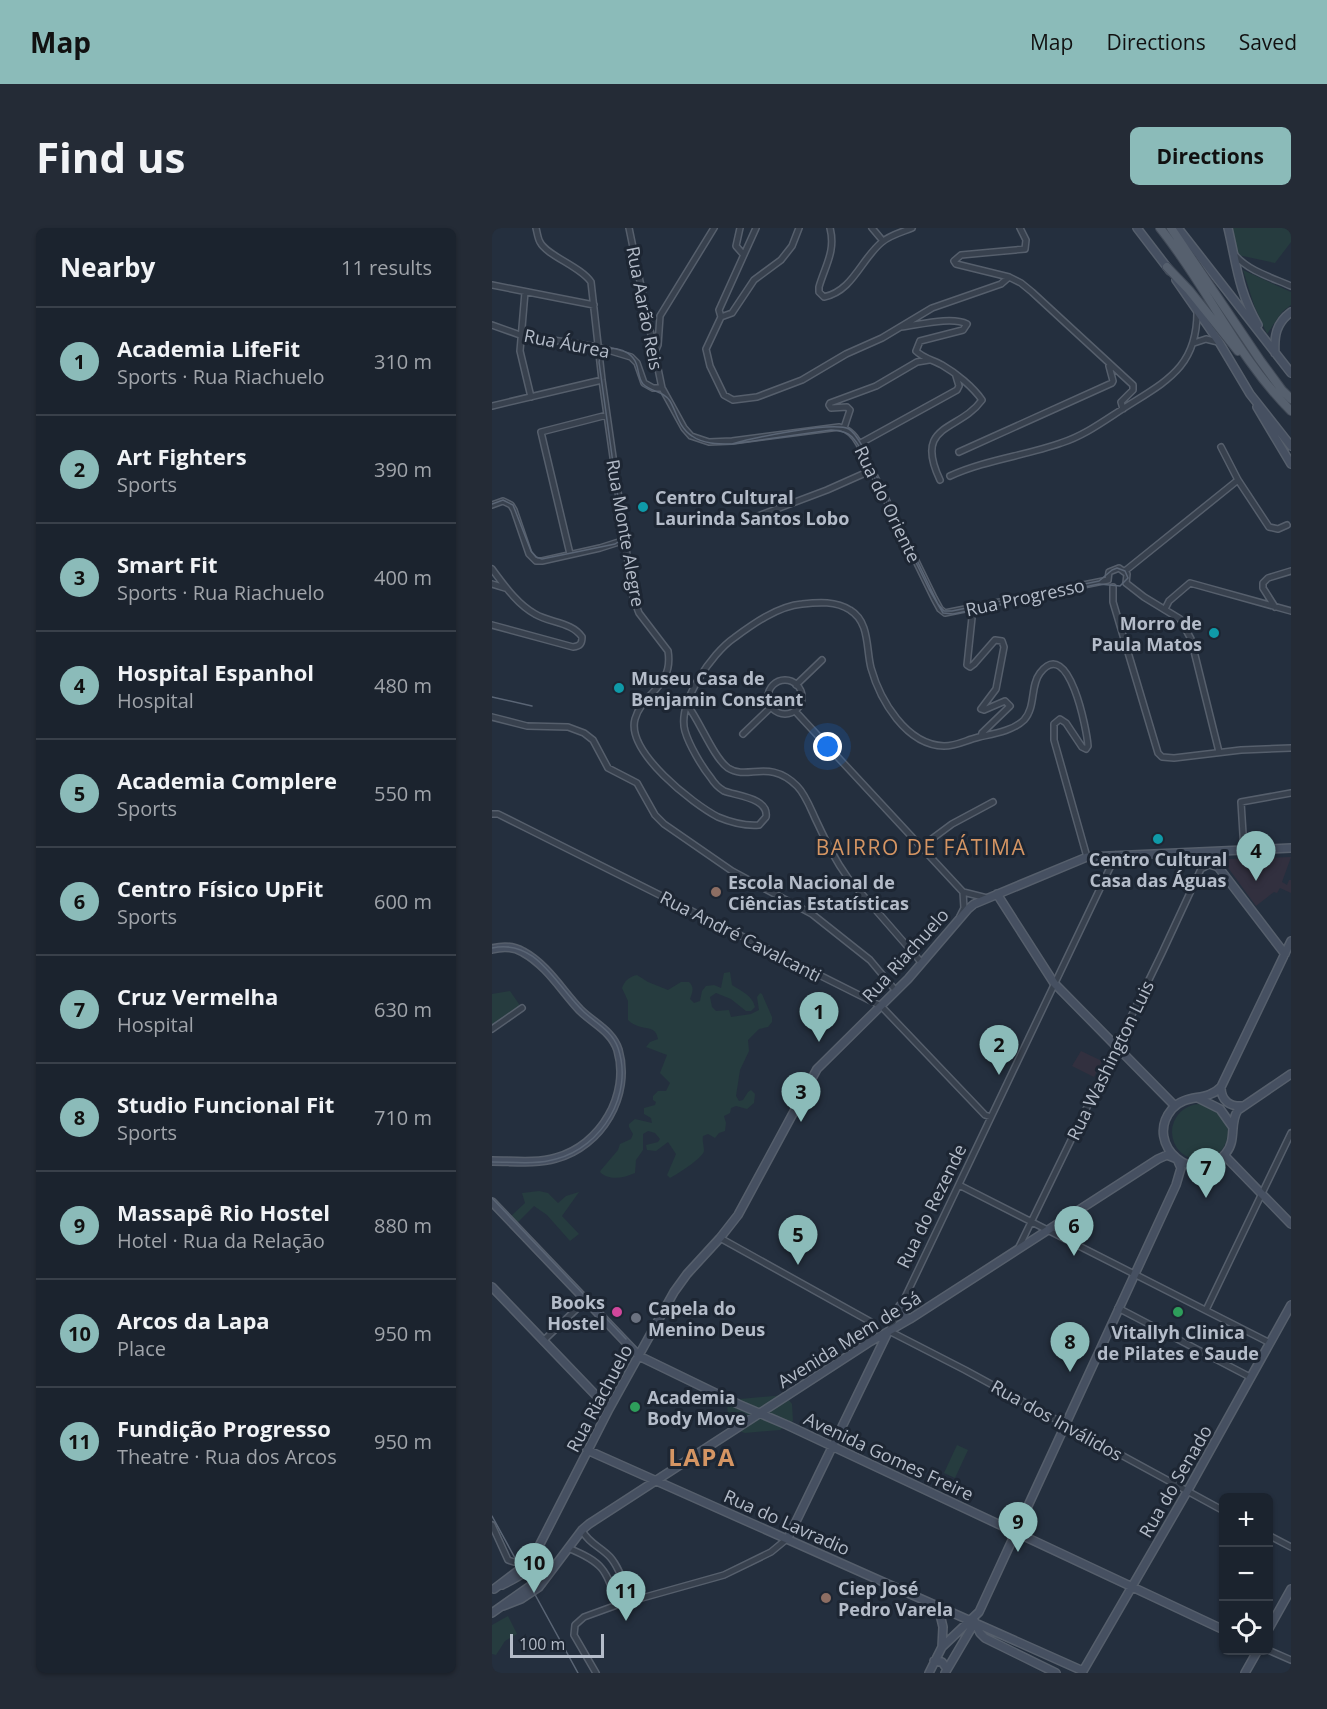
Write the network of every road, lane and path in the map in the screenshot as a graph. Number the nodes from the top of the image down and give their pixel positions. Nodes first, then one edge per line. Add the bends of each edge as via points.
1 (536, 228) edge
2 (629, 228) edge
3 (714, 228) edge
4 (740, 228) edge
5 (756, 228) edge
6 (799, 228) edge
7 (830, 228) edge
8 (872, 228) edge
9 (912, 228) edge
10 (1020, 228) edge
11 (1137, 228) edge
12 (1160, 228) edge
13 (1171, 228) edge
14 (1178, 228) edge
15 (1228, 228) edge
16 (883, 241) junction
17 (743, 254) junction
18 (1235, 255) junction
19 (1167, 267) junction
20 (1009, 277) junction
21 (492, 285) edge
22 (1291, 286) edge
23 (525, 292) junction
24 (594, 305) junction
25 (1197, 310) junction
26 (1291, 312) edge
27 (721, 317) junction
28 (492, 325) edge
29 (896, 328) junction
30 (520, 334) junction
31 (1219, 342) junction
32 (1194, 343) junction
33 (598, 347) junction
34 (1275, 353) junction
35 (654, 355) junction
36 (1248, 360) junction
37 (934, 361) junction
38 (1109, 365) junction
39 (1291, 373) edge
40 (955, 374) junction
41 (602, 381) junction
42 (662, 388) junction
43 (1250, 394) junction
44 (531, 397) junction
45 (1291, 399) edge
46 (492, 406) edge
47 (1123, 409) junction
48 (1291, 411) edge
49 (607, 415) junction
50 (844, 428) junction
51 (860, 444) junction
52 (1291, 446) edge
53 (1221, 447) dead end
54 (959, 452) dead end
55 (1291, 464) edge
56 (872, 470) junction
57 (950, 476) dead end
58 (940, 480) dead end
59 (1238, 480) junction
60 (492, 505) edge
61 (750, 519) dead end
62 (1290, 524) edge
63 (624, 538) junction
64 (570, 554) junction
65 (492, 569) edge
66 (1125, 571) junction
67 (1291, 572) edge
68 (1108, 580) junction
69 (1126, 583) junction
70 (492, 584) edge
71 (1113, 587) junction
72 (507, 588) junction
73 (1275, 607) junction
74 (973, 608) junction
75 (1165, 609) junction
76 (942, 611) joint
77 (1291, 611) edge
78 (492, 625) edge
79 (822, 660) dead end
80 (796, 685) junction
81 (688, 706) junction
82 (771, 707) junction
83 (795, 711) junction
84 (492, 717) edge
85 (743, 734) dead end
86 (981, 736) junction
87 (1291, 748) edge
88 (1219, 752) junction
89 (1291, 793) edge
90 (993, 802) dead end
91 (492, 814) edge
92 (921, 847) junction
93 (1291, 848) edge
94 (1245, 850) junction
95 (1230, 851) junction
96 (1191, 852) junction
97 (1116, 855) junction
98 (1087, 857) junction
99 (1219, 868) junction
100 (1201, 869) junction
101 (963, 891) junction
102 (997, 894) junction
103 (987, 898) junction
104 (958, 918) junction
105 (1291, 941) edge
106 (492, 949) edge
107 (1288, 955) edge
108 (921, 962) junction
109 (1054, 983) junction
110 (896, 991) junction
111 (881, 1006) junction
112 (522, 1008) dead end
113 (492, 1029) edge
114 (1116, 1047) junction
115 (1291, 1074) edge
116 (1221, 1087) junction
117 (1195, 1097) junction
118 (1175, 1106) junction
119 (1243, 1106) junction
120 (991, 1118) junction
121 (1234, 1130) junction
122 (1291, 1133) edge
123 (1224, 1155) junction
124 (1177, 1159) junction
125 (492, 1161) edge
126 (958, 1185) junction
127 (1261, 1192) junction
128 (492, 1202) edge
129 (1031, 1221) junction
130 (1291, 1224) edge
131 (1049, 1230) junction
132 (720, 1238) junction
133 (1017, 1250) junction
134 (1134, 1274) junction
135 (492, 1287) edge
136 (586, 1300) junction
137 (1291, 1305) edge
138 (900, 1306) junction
139 (1118, 1308) junction
140 (1206, 1311) junction
141 (910, 1319) junction
142 (889, 1331) junction
143 (543, 1341) junction
144 (1270, 1343) junction
145 (867, 1344) junction
146 (639, 1356) junction
147 (1250, 1377) junction
148 (609, 1409) junction
149 (760, 1414) junction
150 (1064, 1425) junction
151 (831, 1446) junction
152 (587, 1450) junction
153 (657, 1480) junction
154 (1188, 1490) junction
155 (1219, 1508) edge
156 (492, 1525) edge
157 (582, 1530) junction
158 (1015, 1532) junction
159 (494, 1535) edge
160 (1273, 1537) edge
161 (788, 1538) junction
162 (1291, 1547) edge
163 (568, 1548) junction
164 (534, 1557) junction
165 (1132, 1587) junction
166 (493, 1589) edge
167 (1291, 1589) edge
168 (1289, 1597) edge
169 (631, 1601) junction
170 (617, 1605) junction
171 (938, 1606) junction
172 (492, 1612) edge
173 (973, 1622) junction
174 (1273, 1623) edge
175 (1219, 1628) edge
176 (942, 1647) junction
177 (1273, 1652) edge
178 (1255, 1655) edge
179 (1291, 1660) edge
180 (934, 1661) junction
181 (946, 1671) edge
182 (1083, 1671) joint
183 (596, 1673) edge
184 (929, 1673) edge
185 (1056, 1673) edge
186 (1245, 1673) edge

1 - 24 street, Rua Monte Alegre via 545,249 588,278
2 - 35 street, Rua Aarão Reis
3 - 35 street via 660,316
4 - 17 street via 736,246
5 - 17 street
6 - 27 street via 781,260 754,280 732,313
7 - 16 street via 832,251 819,287 822,296 845,286
8 - 16 street
9 - 16 street
10 - 20 street via 1026,240 1025,249 961,255 954,261
11 - 19 main road
12 - 36 main road
13 - 45 main road
14 - 34 main road
15 - 18 main road
17 - 27 street via 719,310
18 - 22 street via 1255,270
18 - 34 main road via 1244,297
19 - 25 main road
19 - 36 main road
20 - 29 street via 1001,284 932,308
20 - 38 street via 1022,283
21 - 23 street
23 - 24 street
23 - 30 street
24 - 33 street, Rua Monte Alegre
25 - 31 main road
25 - 32 street
26 - 34 main road via 1279,323
27 - 29 street via 706,349 724,395 733,400 757,397 802,380
28 - 30 street, Rua Áurea
29 - 37 street via 965,322 963,330 920,341 917,352
30 - 33 street, Rua Áurea
30 - 44 street
31 - 32 street via 1206,339
31 - 43 main road
32 - 47 street via 1166,382
33 - 41 street, Rua Monte Alegre
33 - 42 street, Rua Áurea via 635,360 644,383
34 - 39 main road
35 - 42 street, Rua Aarão Reis
36 - 48 main road
37 - 40 street
37 - 50 street via 916,362 876,386 830,403 831,408 850,410
38 - 47 street via 1133,386 1121,402
38 - 54 street via 1112,383
40 - 51 street via 957,390
40 - 58 street via 981,399 968,415 939,433 932,460
41 - 44 street
41 - 49 street, Rua Monte Alegre
42 - 50 street, Rua do Oriente via 684,428 696,439 709,442
43 - 52 main road
43 - 55 main road
44 - 46 street
47 - 57 street via 1080,436
49 - 63 street, Rua Monte Alegre
49 - 64 street via 541,432
50 - 51 street, Rua do Oriente
51 - 56 street, Rua do Oriente
53 - 59 street
56 - 61 street
56 - 76 street, Rua do Oriente
59 - 62 street via 1269,527 1278,529
59 - 66 street
60 - 64 street via 504,501 511,506 532,558 542,561
63 - 64 street
63 - 81 street, Rua Monte Alegre via 639,613 668,651 669,658 663,682 634,720 640,745 670,783 691,800 719,817 759,825 766,817 765,808 721,790 702,765 685,730
65 - 72 street
66 - 68 street via 1112,570
66 - 69 street
67 - 73 street via 1263,583
68 - 71 street
68 - 74 street, Rua Progresso
69 - 71 street
69 - 75 street
70 - 72 street
71 - 88 street via 1113,602 1158,753 1167,758
72 - 78 street via 535,615 578,632 582,642 573,647
73 - 75 street via 1190,583
73 - 77 street
74 - 76 street, Rua Progresso
74 - 86 street via 968,666 995,640 1002,640 1004,646 996,689 981,709 1005,701 1010,706
75 - 88 street via 1180,618 1191,639
79 - 80 street
80 - 82 street via 783,681 774,685 768,694
80 - 83 street via 802,702
81 - 86 street via 704,669 731,640 769,615 796,604 829,603 852,611 861,622 877,687 910,731 940,746 962,744
81 - 108 street via 729,768 744,772 775,771 798,788 837,864
82 - 83 street via 781,714
82 - 85 street
83 - 92 street
84 - 110 street via 527,726 568,727 589,736 608,768 637,783 664,824 732,872 812,914 870,960
86 - 98 street via 1024,720 1038,678 1046,668 1058,666 1066,671 1075,691 1088,746 1082,747 1060,719 1052,729 1053,740
87 - 88 street
89 - 94 street via 1241,802
90 - 92 street via 952,824
91 - 111 street, Rua André Cavalcanti
92 - 101 street
93 - 94 main road, Rua Riachuelo
94 - 95 main road, Rua Riachuelo
95 - 96 main road, Rua Riachuelo
95 - 99 main road via 1221,854
96 - 97 main road, Rua Riachuelo
96 - 100 street via 1201,860
97 - 98 main road, Rua Riachuelo
97 - 109 street, Rua do Rezende
98 - 102 main road, Rua Riachuelo
99 - 100 street via 1209,865
99 - 107 main road
100 - 114 street, Rua Washington Luis
101 - 103 street
101 - 104 street via 964,908
102 - 103 main road, Rua Riachuelo
102 - 109 main road
103 - 104 main road, Rua Riachuelo
104 - 108 main road, Rua Riachuelo
105 - 107 main road
106 - 125 main road via 517,949 544,967 583,1013 614,1041 620,1081 609,1118 578,1148 543,1161
107 - 116 main road
108 - 110 main road, Rua Riachuelo
109 - 114 main road
109 - 120 street, Rua do Rezende
110 - 111 main road, Rua Riachuelo
111 - 120 street, Rua André Cavalcanti
111 - 132 main road, Rua Riachuelo via 817,1069 745,1202
112 - 113 street
114 - 118 main road
114 - 129 street, Rua Washington Luis
115 - 119 main road
116 - 117 main road via 1212,1095
116 - 119 main road via 1227,1103
117 - 118 main road
117 - 121 main road via 1220,1109
118 - 124 main road via 1164,1132 1168,1149
119 - 121 main road via 1235,1114
120 - 126 street, Rua do Rezende
121 - 123 main road
122 - 127 street
123 - 124 main road via 1202,1166
123 - 127 main road
124 - 131 main road, Avenida Mem de Sá via 1167,1155 1158,1159
124 - 134 main road via 1181,1172
126 - 129 street
126 - 138 street, Rua do Rezende
127 - 130 main road
127 - 140 street
128 - 136 main road
129 - 131 street
129 - 133 street, Rua Washington Luis
131 - 133 main road, Avenida Mem de Sá
131 - 134 street
132 - 145 street via 871,1322 874,1330
132 - 146 main road, Rua Riachuelo via 682,1280
133 - 141 main road, Avenida Mem de Sá
134 - 139 main road
134 - 140 street
135 - 143 main road
136 - 143 street
136 - 146 main road
137 - 144 main road, Rua do Senado
138 - 141 main road via 900,1315
138 - 142 street, Rua do Rezende
139 - 147 street
139 - 150 main road
140 - 144 street
141 - 142 main road, Avenida Mem de Sá
142 - 145 main road, Avenida Mem de Sá
142 - 150 street, Rua dos Inválidos
142 - 151 main road, Rua do Rezende
143 - 148 main road
144 - 147 main road, Rua do Senado
145 - 149 main road, Avenida Mem de Sá
146 - 148 main road, Rua Riachuelo
146 - 149 main road, Avenida Gomes Freire
147 - 154 main road, Rua do Senado
148 - 152 main road, Rua Riachuelo
149 - 151 main road, Avenida Gomes Freire
149 - 153 main road, Avenida Mem de Sá
150 - 154 street, Rua dos Inválidos
150 - 158 main road
151 - 158 main road, Avenida Gomes Freire
151 - 161 main road, Rua do Rezende
152 - 153 main road, Rua do Lavradio
152 - 164 main road, Rua Riachuelo
153 - 157 main road, Avenida Mem de Sá
153 - 161 main road, Rua do Lavradio
154 - 155 street, Rua dos Inválidos
154 - 165 main road, Rua do Senado
156 - 159 street
157 - 163 main road, Avenida Mem de Sá
157 - 169 street via 615,1563
158 - 165 main road, Avenida Gomes Freire
158 - 173 main road
159 - 164 street via 508,1560
160 - 162 street
161 - 169 street via 763,1556 724,1575
161 - 171 main road, Rua do Lavradio
163 - 170 street via 590,1557 601,1567
163 - 172 main road, Avenida Mem de Sá via 551,1570
164 - 166 main road
165 - 175 main road, Avenida Gomes Freire
165 - 182 main road, Rua do Senado
167 - 168 main road
168 - 174 main road
169 - 170 street
170 - 183 street via 591,1613 575,1625 574,1635
171 - 173 main road, Rua do Lavradio
171 - 176 main road
173 - 176 main road
173 - 181 main road
173 - 182 main road, Rua do Lavradio
173 - 185 main road, Rua do Lavradio via 985,1638
176 - 180 main road
177 - 179 street
178 - 186 main road
180 - 181 main road via 944,1663
180 - 184 main road

